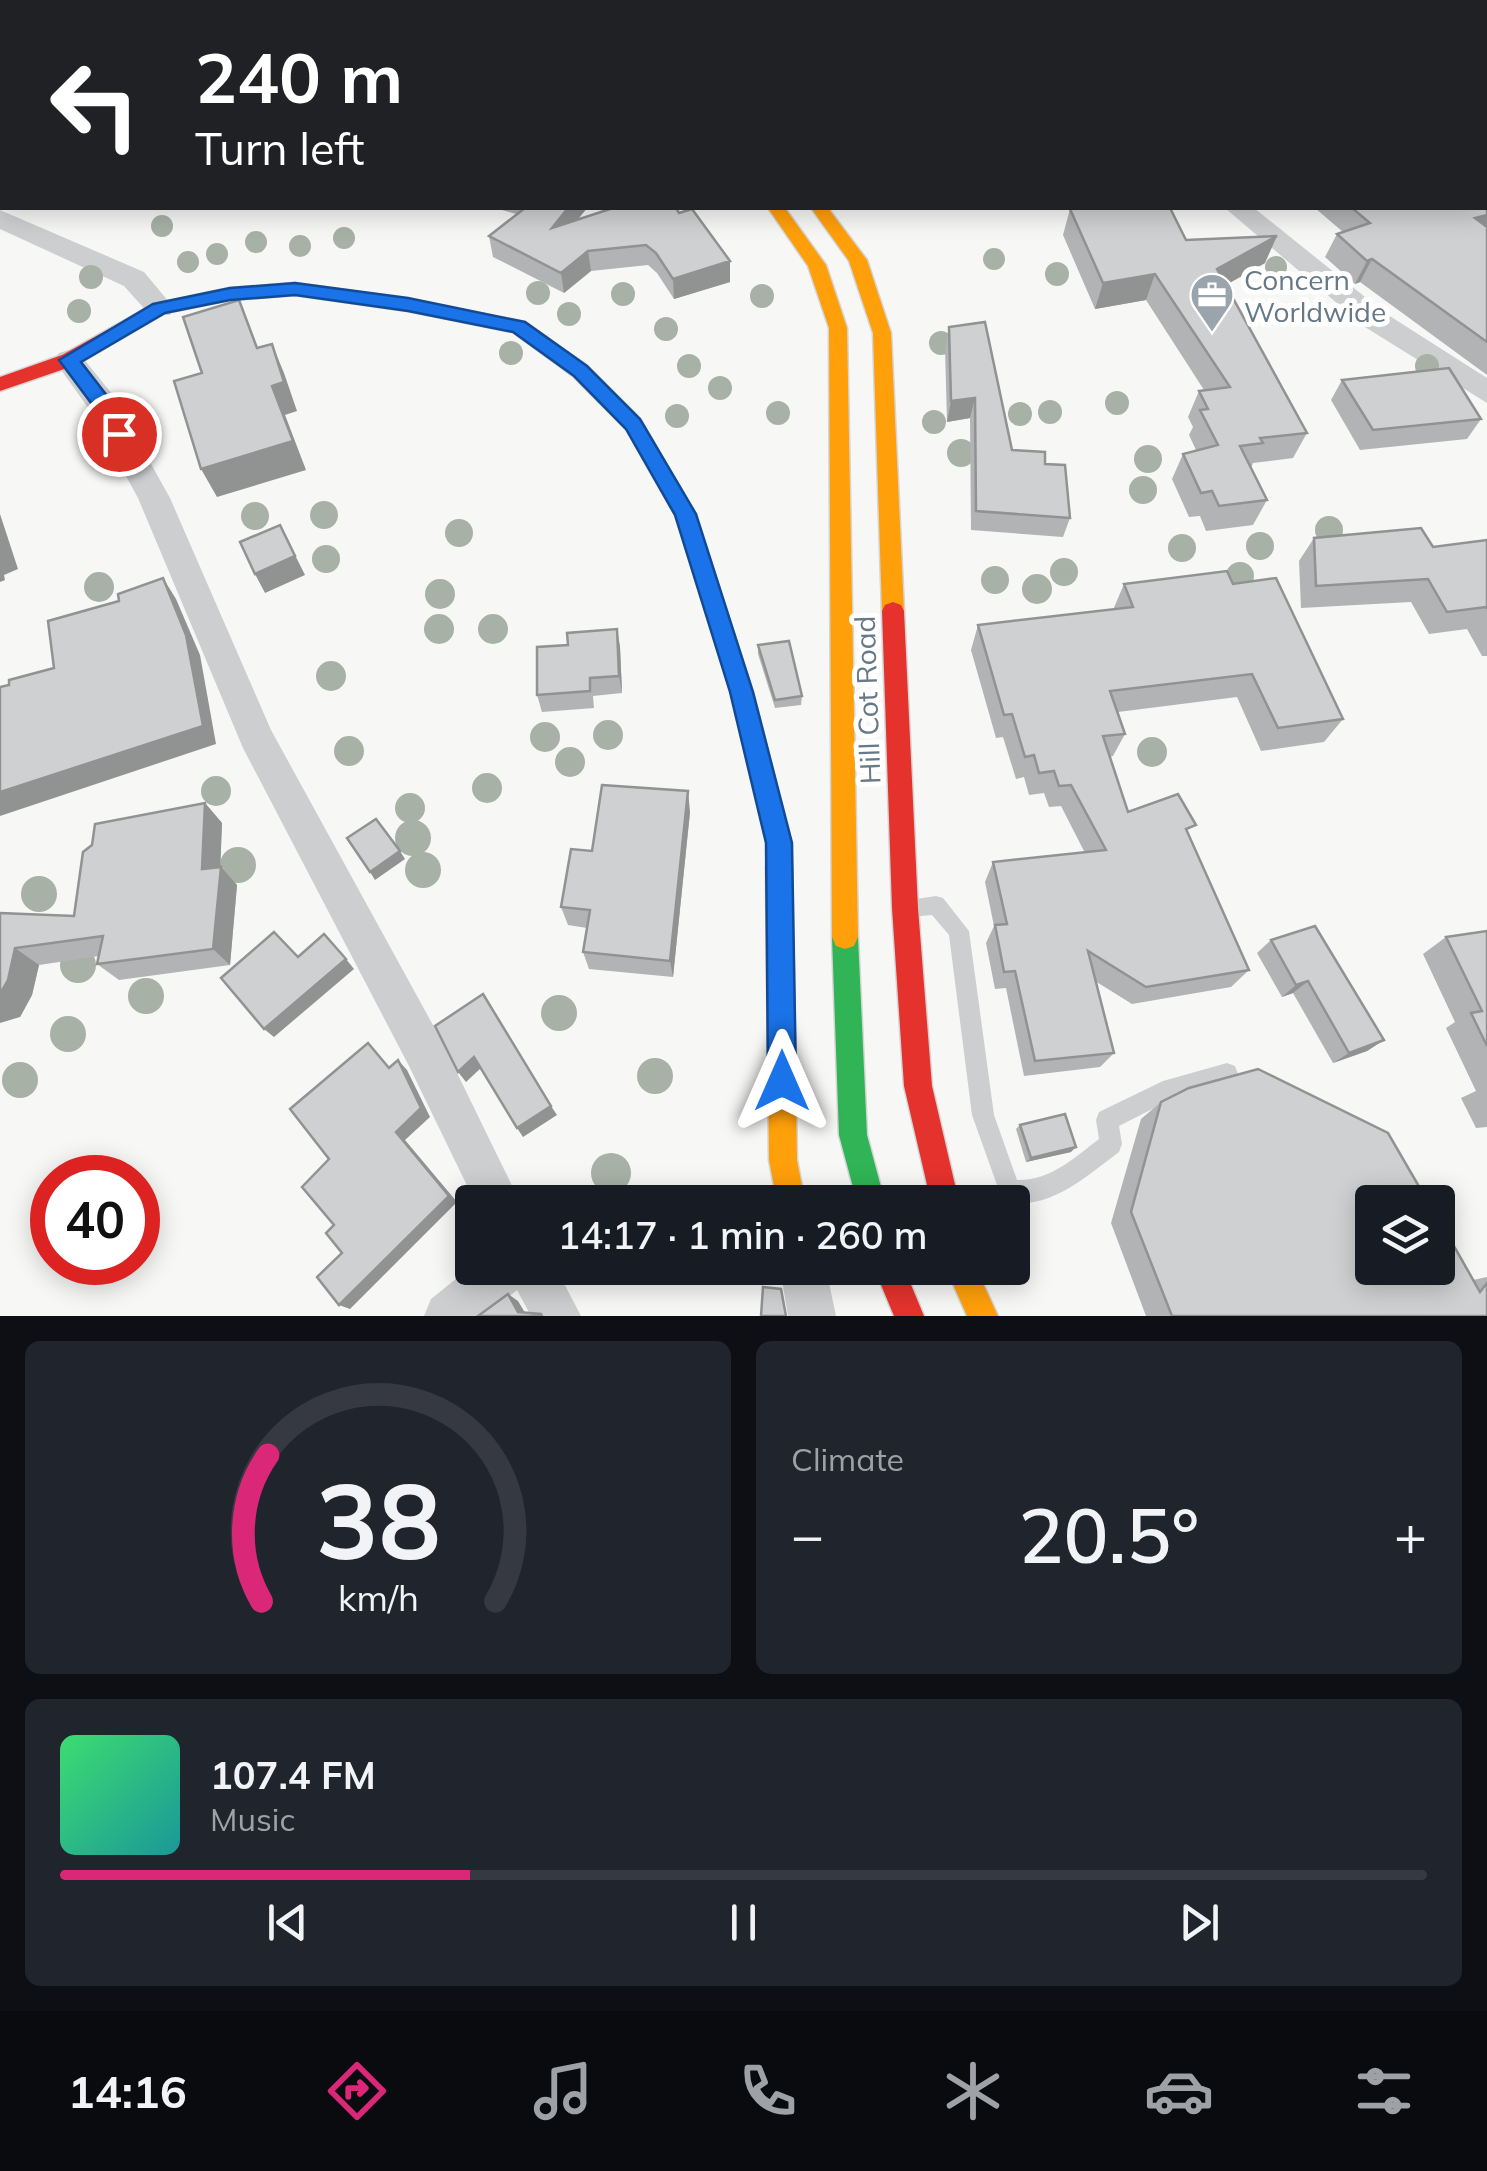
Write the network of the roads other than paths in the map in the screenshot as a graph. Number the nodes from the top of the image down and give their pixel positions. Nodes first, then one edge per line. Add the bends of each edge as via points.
1 (778, 210) edge
2 (821, 210) edge
3 (1240, 210) edge
4 (0, 218) edge
5 (160, 308) junction
6 (69, 360) junction
7 (0, 384) edge
8 (1487, 392) edge
9 (905, 908) junction
10 (1227, 1074) edge
11 (490, 1185) edge
12 (788, 1185) edge
13 (867, 1185) edge
14 (941, 1185) edge
15 (486, 1285) edge
16 (540, 1285) edge
17 (806, 1285) edge
18 (896, 1285) edge
19 (968, 1285) edge
20 (448, 1316) edge
21 (558, 1316) edge
22 (812, 1316) edge
23 (909, 1316) edge
24 (983, 1316) edge

1 - 13 main road, Hill Cot Road via 817,265 838,328 845,960 853,1135
2 - 9 main road, Hill Cot Road via 858,260 882,333
3 - 8 street via 1375,320
4 - 5 street via 134,279
5 - 6 main road
5 - 12 main road via 295,289 518,327 580,371 633,424 685,514 742,692 779,843
6 - 7 main road
6 - 11 street via 101,402 154,498 256,737
9 - 10 lane via 936,905 958,931 982,1115 1010,1191 1050,1188 1096,1155 1111,1144 1107,1120 1164,1092
9 - 14 main road, Hill Cot Road via 918,1086
15 - 20 street
16 - 21 street
17 - 22 street
18 - 23 main road
19 - 24 main road

